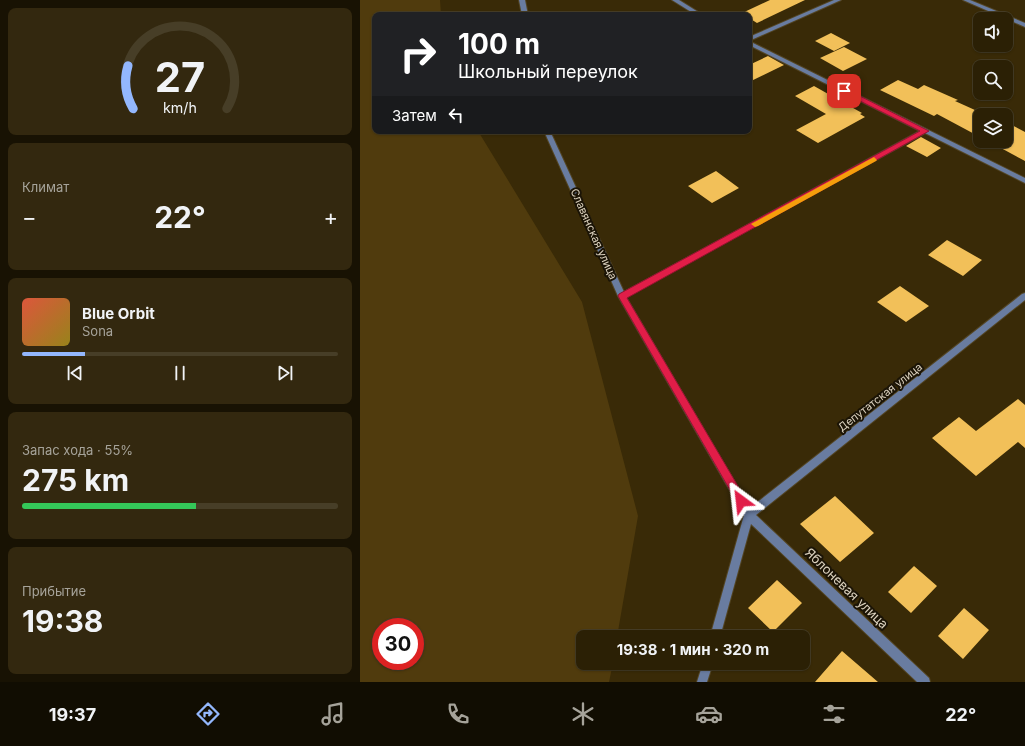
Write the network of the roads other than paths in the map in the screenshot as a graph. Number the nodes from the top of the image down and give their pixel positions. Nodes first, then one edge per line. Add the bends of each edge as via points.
1 (522, 0) edge
2 (675, 0) edge
3 (838, 0) edge
4 (966, 0) edge
5 (524, 12) edge
6 (695, 12) edge
7 (1025, 25) edge
8 (752, 38) edge
9 (752, 44) edge
10 (926, 131) junction
11 (548, 134) edge
12 (1025, 181) edge
13 (622, 296) junction
14 (1025, 296) edge
15 (749, 514) junction
16 (717, 630) edge
17 (706, 670) edge
18 (702, 682) edge
19 (925, 682) edge

1 - 5 street
2 - 6 street
3 - 8 street
4 - 7 street
9 - 10 street
10 - 12 street
10 - 13 street
11 - 13 street, Славянская улица
13 - 15 street, Славянская улица
14 - 15 street, Депутатская улица
15 - 16 street
15 - 19 street, Яблоневая улица
17 - 18 street

